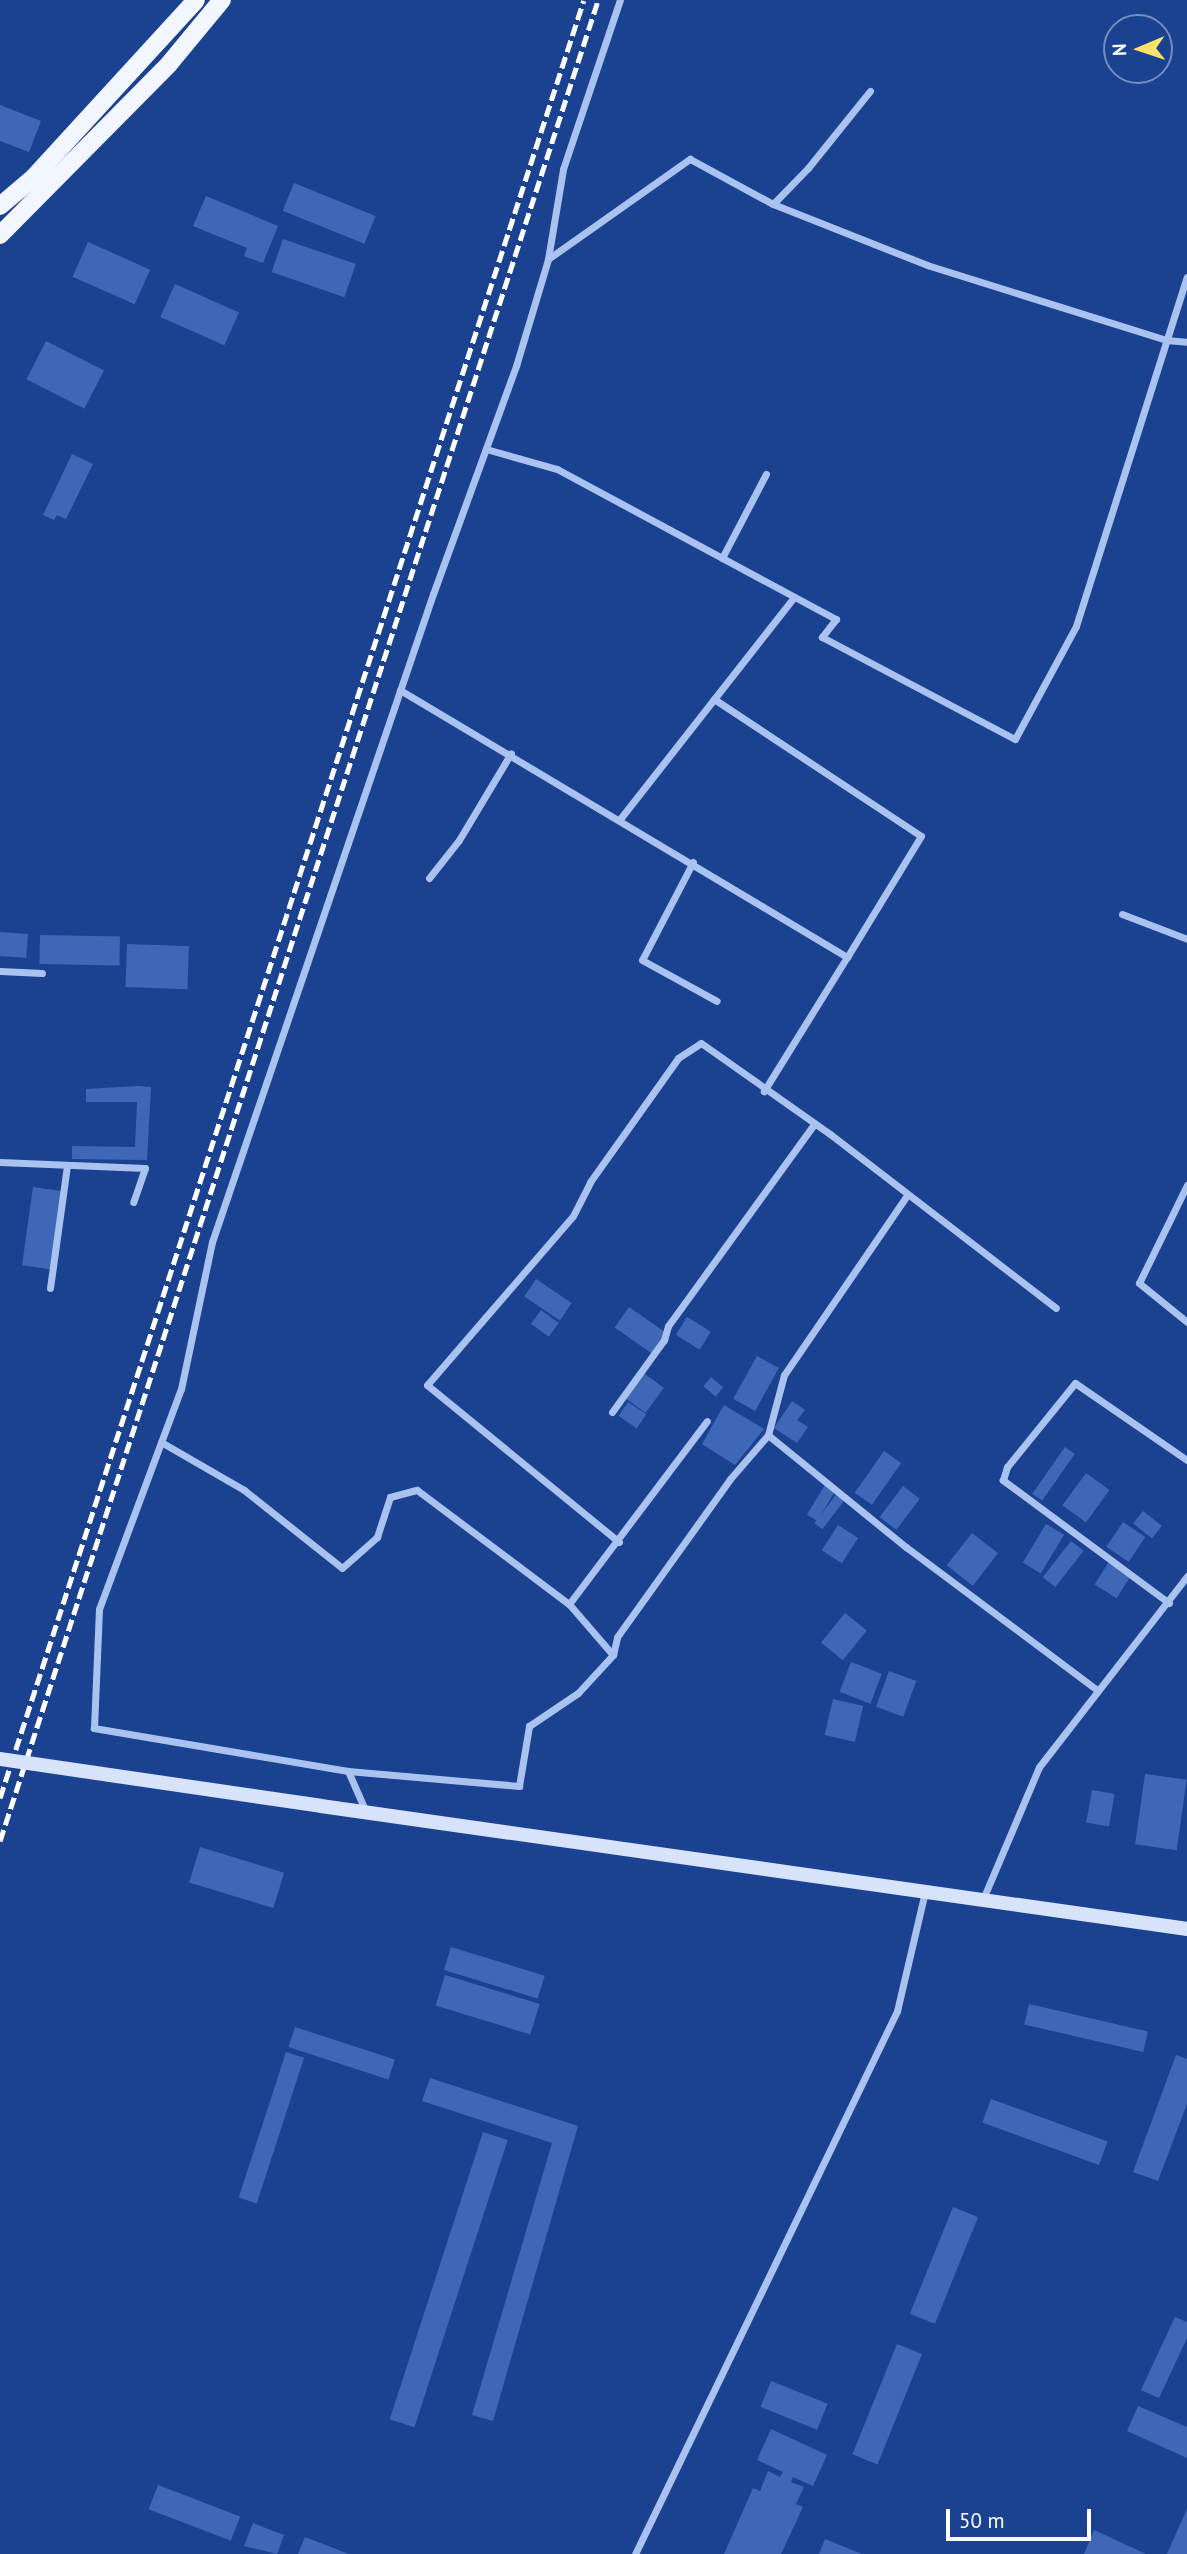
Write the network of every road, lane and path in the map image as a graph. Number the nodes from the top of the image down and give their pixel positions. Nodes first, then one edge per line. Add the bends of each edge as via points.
1 (196, 0) edge
2 (222, 0) edge
3 (620, 0) edge
4 (870, 90) dead end
5 (773, 204) junction
6 (0, 206) edge
7 (0, 235) edge
8 (548, 259) junction
9 (1187, 276) edge
10 (1166, 340) junction
11 (1187, 342) edge
12 (486, 449) junction
13 (766, 474) dead end
14 (722, 558) junction
15 (794, 597) junction
16 (400, 691) junction
17 (714, 699) junction
18 (510, 753) junction
19 (620, 819) junction
20 (693, 862) junction
21 (429, 878) dead end
22 (1122, 914) dead end
23 (1187, 939) edge
24 (848, 957) junction
25 (0, 971) edge
26 (42, 973) dead end
27 (717, 1001) dead end
28 (764, 1091) junction
29 (813, 1126) junction
30 (0, 1162) edge
31 (67, 1165) junction
32 (1187, 1185) edge
33 (906, 1197) junction
34 (133, 1202) dead end
35 (50, 1288) dead end
36 (1056, 1308) dead end
37 (1187, 1322) edge
38 (612, 1412) dead end
39 (707, 1420) dead end
40 (768, 1435) junction
41 (161, 1443) junction
42 (1187, 1460) edge
43 (619, 1542) junction
44 (1187, 1576) edge
45 (1169, 1603) junction
46 (569, 1604) junction
47 (613, 1655) junction
48 (1096, 1689) junction
49 (0, 1759) edge
50 (348, 1771) junction
51 (366, 1813) junction
52 (925, 1892) junction
53 (983, 1900) junction
54 (1187, 1929) edge
55 (635, 2554) edge

1 - 6 main road via 33,178
2 - 7 main road via 169,64
3 - 8 street via 563,169
4 - 5 street
5 - 8 street via 690,159
5 - 10 street via 927,265
8 - 12 street
9 - 10 street
10 - 11 street
10 - 15 street via 1076,626 1016,739 822,637 836,619
12 - 14 street via 557,469
12 - 16 street
13 - 14 street
14 - 15 street
15 - 17 street
16 - 18 street
16 - 41 street via 212,1242 181,1390
17 - 19 street
17 - 24 street via 921,836
18 - 19 street
18 - 21 street via 459,839
19 - 20 street
20 - 24 street
20 - 27 street via 642,960
22 - 23 street
24 - 28 street
25 - 26 street
28 - 29 street
28 - 43 street via 701,1043 678,1058 590,1182 573,1216 427,1385
29 - 33 street
29 - 38 street
30 - 31 street
31 - 34 street via 145,1168
31 - 35 street
32 - 37 street via 1139,1283
33 - 36 street
33 - 40 street via 784,1375
39 - 43 street
40 - 47 street via 730,1479 617,1637
40 - 48 street via 906,1547
41 - 46 street via 244,1490 342,1568 377,1537 390,1497 417,1490
41 - 50 street via 99,1609 94,1728
42 - 45 street via 1075,1383 1007,1467 1003,1480
43 - 46 street
44 - 45 street
45 - 48 street
46 - 47 street
47 - 50 street via 578,1693 529,1726 519,1786
48 - 53 street via 1039,1766
49 - 51 main road, bridge
50 - 51 street
51 - 52 main road
52 - 53 main road
52 - 55 street via 897,2011
53 - 54 main road

